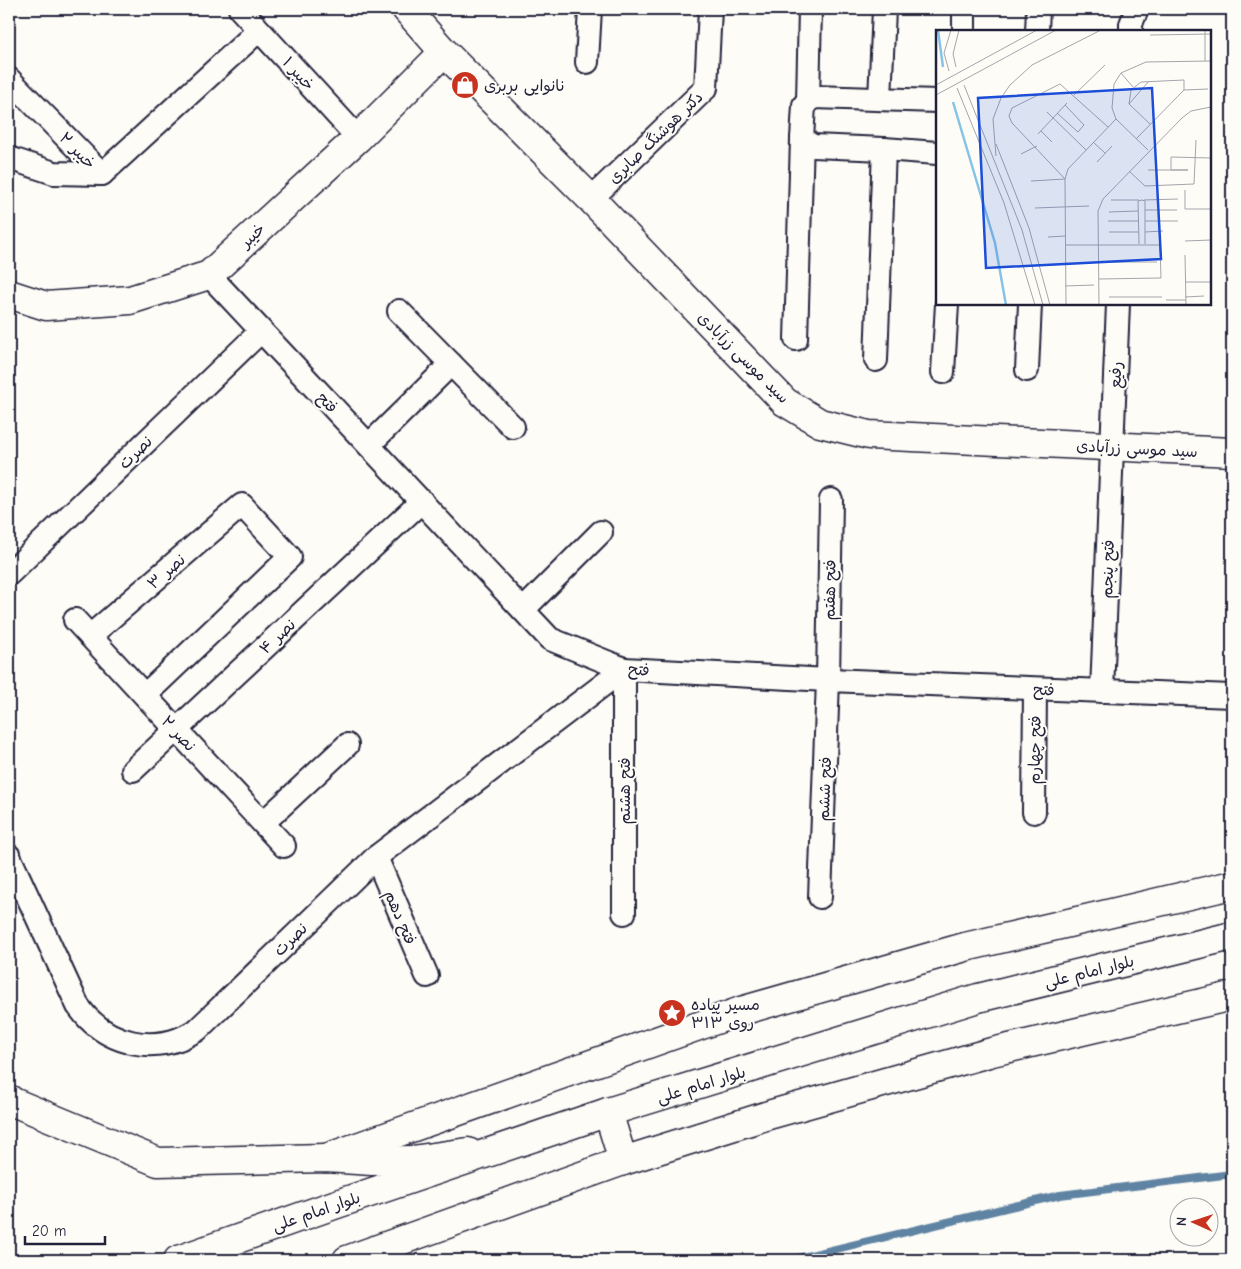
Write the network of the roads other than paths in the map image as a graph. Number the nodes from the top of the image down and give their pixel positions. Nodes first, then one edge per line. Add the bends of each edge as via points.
1 (240, 9) edge
2 (406, 9) edge
3 (590, 9) edge
4 (710, 9) edge
5 (810, 9) edge
6 (884, 9) edge
7 (964, 9) edge
8 (1038, 9) edge
9 (1137, 9) edge
10 (260, 30) junction
11 (964, 30) edge
12 (1037, 30) edge
13 (1131, 30) edge
14 (444, 52) junction
15 (586, 62) dead end
16 (9, 79) edge
17 (880, 99) junction
18 (808, 101) junction
19 (936, 101) edge
20 (358, 138) junction
21 (802, 139) junction
22 (884, 149) junction
23 (936, 154) edge
24 (9, 158) edge
25 (102, 174) junction
26 (591, 199) junction
27 (209, 275) junction
28 (9, 294) edge
29 (947, 305) edge
30 (1030, 305) edge
31 (1118, 305) edge
32 (399, 311) dead end
33 (262, 331) junction
34 (796, 339) dead end
35 (876, 360) dead end
36 (451, 364) junction
37 (1027, 370) dead end
38 (943, 372) dead end
39 (513, 427) dead end
40 (369, 445) junction
41 (1112, 447) junction
42 (1232, 452) edge
43 (831, 500) dead end
44 (422, 501) junction
45 (601, 532) dead end
46 (12, 566) edge
47 (523, 610) junction
48 (75, 620) dead end
49 (90, 636) junction
50 (624, 669) junction
51 (828, 680) junction
52 (1035, 688) junction
53 (1102, 691) junction
54 (145, 695) junction
55 (1232, 696) edge
56 (176, 730) junction
57 (347, 745) dead end
58 (133, 770) dead end
59 (1034, 812) dead end
60 (263, 823) junction
61 (284, 846) dead end
62 (9, 856) edge
63 (376, 857) junction
64 (1232, 886) edge
65 (820, 897) dead end
66 (624, 913) dead end
67 (1232, 936) edge
68 (427, 976) dead end
69 (1232, 996) edge
70 (9, 1099) edge
71 (608, 1112) junction
72 (503, 1147) junction
73 (326, 1158) junction
74 (622, 1161) junction
75 (178, 1260) edge
76 (347, 1260) edge

1 - 10 street, خیبر ۱
2 - 14 main road, سید موسی زرآبادی
3 - 15 street
4 - 26 street, دکتر هوشنگ صابری via 706,88
5 - 18 street
6 - 17 street
7 - 11 street
8 - 12 street
9 - 13 street
10 - 20 street, خیبر ۱
10 - 25 street
14 - 20 main road, خیبر
14 - 26 main road, سید موسی زرآبادی
16 - 25 street, خیبر ۲
17 - 18 street via 814,97
17 - 19 street
18 - 21 street via 804,105
20 - 27 main road, خیبر
21 - 22 street via 813,146
21 - 34 street
22 - 23 street
22 - 35 street
24 - 25 street, خیبر ۲ via 54,173
26 - 41 main road, سید موسی زرآبادی via 785,402 820,424 869,435
27 - 28 main road, خیبر via 130,300 46,306
27 - 33 street, فتح
29 - 38 street
30 - 37 street
31 - 41 street, رفیع
32 - 36 street
33 - 40 street, فتح
33 - 46 street, نصرت
36 - 39 street
36 - 40 street
40 - 44 street, فتح
41 - 42 main road, سید موسی زرآبادی
41 - 53 street, فتح پنجم
43 - 51 street, فتح هفتم
44 - 47 street, فتح
44 - 56 street, نصر ۴
45 - 47 street
47 - 50 street, فتح via 550,639
48 - 49 street, نصر ۲
49 - 54 street, نصر ۲
49 - 54 street, نصر ۳ via 242,505 290,557
50 - 51 street, فتح
50 - 63 street, نصرت
50 - 66 street, فتح هشتم
51 - 52 street, فتح
51 - 65 street, فتح ششم
52 - 53 street, فتح
52 - 59 street, فتح چهارم
53 - 55 street, فتح
54 - 56 street, نصر ۲
56 - 58 street, نصر ۴
56 - 60 street, نصر ۲
57 - 60 street
60 - 61 street, نصر ۲
62 - 63 street, نصرت via 78,1006 90,1021 106,1032 142,1044 161,1044 197,1030
63 - 68 street, فتح دهم
64 - 73 main road via 965,947 741,1011
67 - 71 main road, بلوار امام علی via 978,998
69 - 74 main road via 992,1052 772,1114
70 - 73 main road via 158,1162
71 - 72 main road, بلوار امام علی
71 - 74 main road
72 - 73 main road via 412,1160
72 - 75 main road, بلوار امام علی
74 - 76 main road

